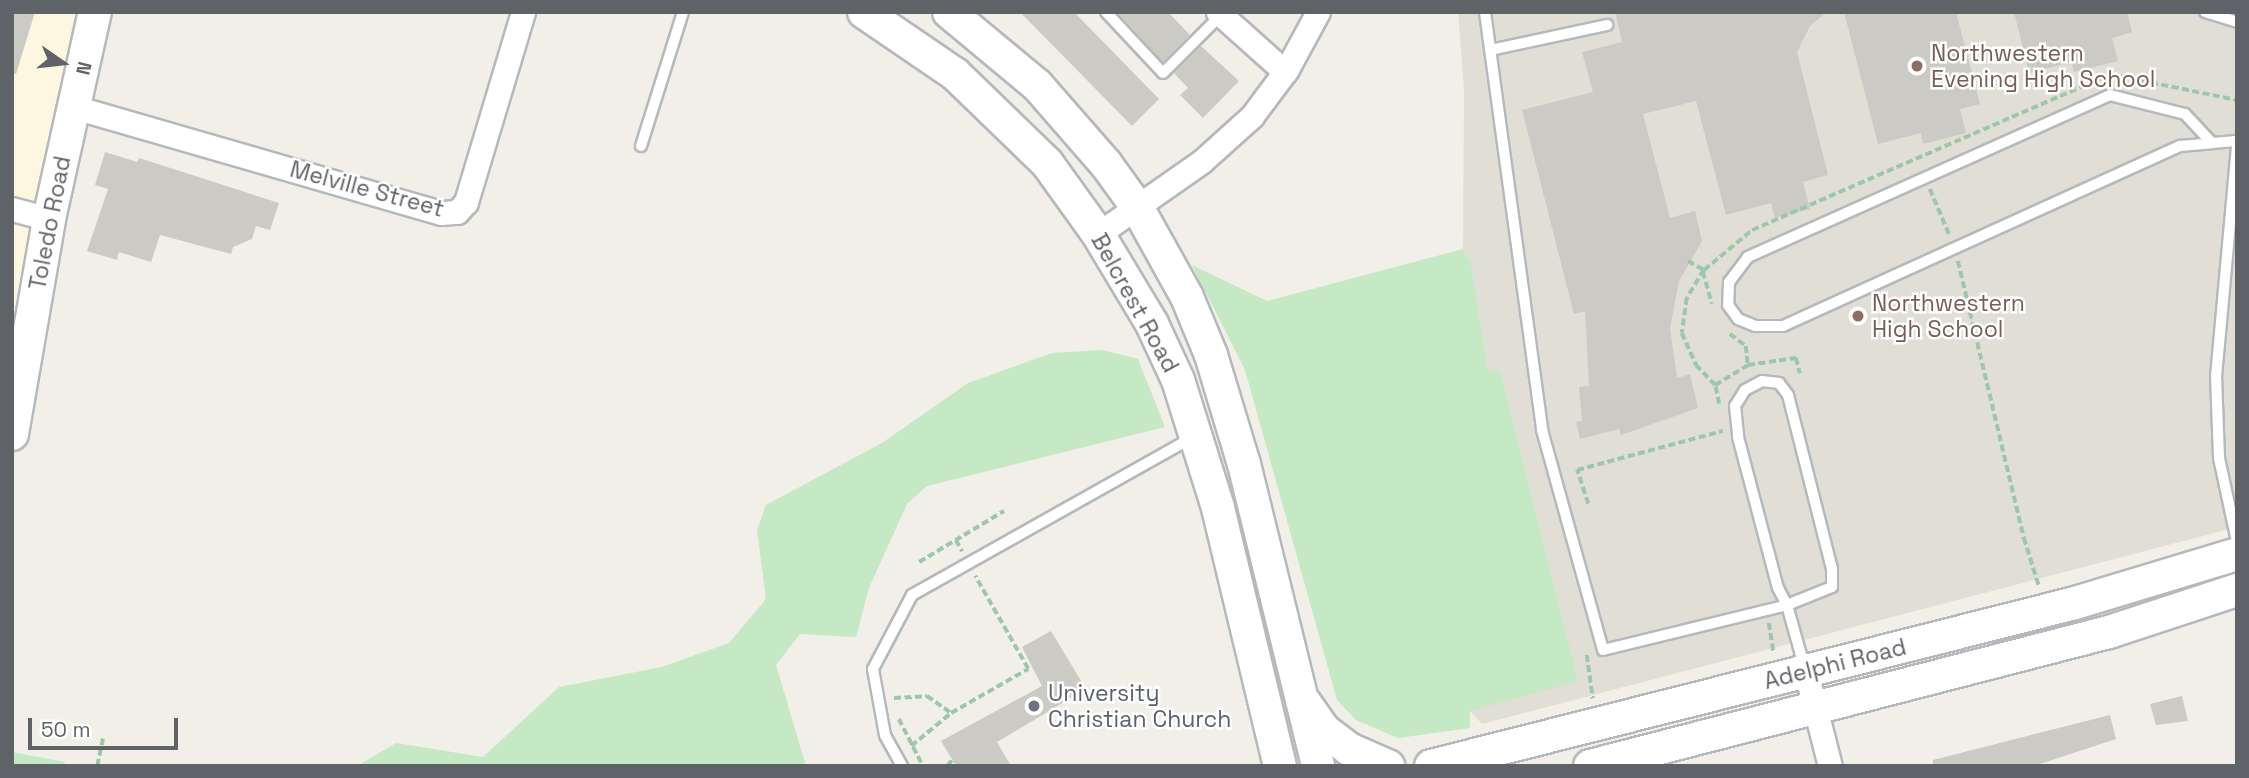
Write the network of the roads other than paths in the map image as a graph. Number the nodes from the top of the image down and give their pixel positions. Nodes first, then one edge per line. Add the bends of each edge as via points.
1 (95, 12) edge
2 (523, 12) edge
3 (683, 12) edge
4 (864, 12) edge
5 (949, 12) edge
6 (1106, 12) edge
7 (1318, 12) edge
8 (1485, 12) edge
9 (2205, 12) edge
10 (1220, 13) edge
11 (2237, 22) edge
12 (1607, 26) dead end
13 (1490, 50) junction
14 (1285, 72) junction
15 (74, 107) junction
16 (2237, 141) edge
17 (2212, 143) junction
18 (641, 146) dead end
19 (2237, 146) edge
20 (1137, 207) junction
21 (12, 209) edge
22 (49, 219) junction
23 (1098, 234) junction
24 (17, 385) edge
25 (12, 434) edge
26 (1197, 436) junction
27 (2237, 541) edge
28 (2237, 554) edge
29 (2237, 590) edge
30 (1787, 605) junction
31 (1806, 672) junction
32 (1300, 696) junction
33 (1815, 706) junction
34 (902, 766) edge
35 (1280, 766) edge
36 (1318, 766) edge
37 (1388, 766) edge
38 (1430, 766) edge
39 (1590, 766) edge
40 (1829, 766) edge

1 - 15 main road, Toledo Road
2 - 15 street, Melville Street via 466,202 457,212 441,213
3 - 18 lane
4 - 23 main road, Belcrest Road via 984,100 1047,163
5 - 20 main road, Belcrest Road via 1037,85
6 - 10 lane via 1163,73
7 - 14 street
8 - 13 lane
9 - 11 lane
10 - 14 street
12 - 13 lane
13 - 30 lane via 1542,430 1603,650
14 - 20 street via 1252,116 1201,162
15 - 22 main road, Toledo Road
16 - 17 lane
17 - 17 lane via 2180,146 1783,327 1755,326 1738,319 1728,306 1729,282 1748,257 2110,95 2185,114
19 - 27 lane via 2216,376 2219,458
20 - 23 street
20 - 32 main road, Belcrest Road via 1187,297 1211,355 1244,464
21 - 22 street
22 - 24 main road, Toledo Road
23 - 26 main road, Belcrest Road via 1152,324
24 - 25 main road, Toledo Road
26 - 34 lane via 912,595 873,669 885,735
26 - 35 main road, Belcrest Road
28 - 31 main road, Adelphi Road via 2075,603
29 - 33 main road, Adelphi Road via 2109,632
30 - 30 lane via 1778,589 1738,436 1735,407 1745,390 1762,381 1779,383 1788,395 1832,569 1832,587
30 - 31 lane
31 - 33 street
31 - 38 main road, Adelphi Road
32 - 36 main road, Belcrest Road
32 - 37 main road via 1324,730 1345,746
33 - 39 main road, Adelphi Road
33 - 40 street

